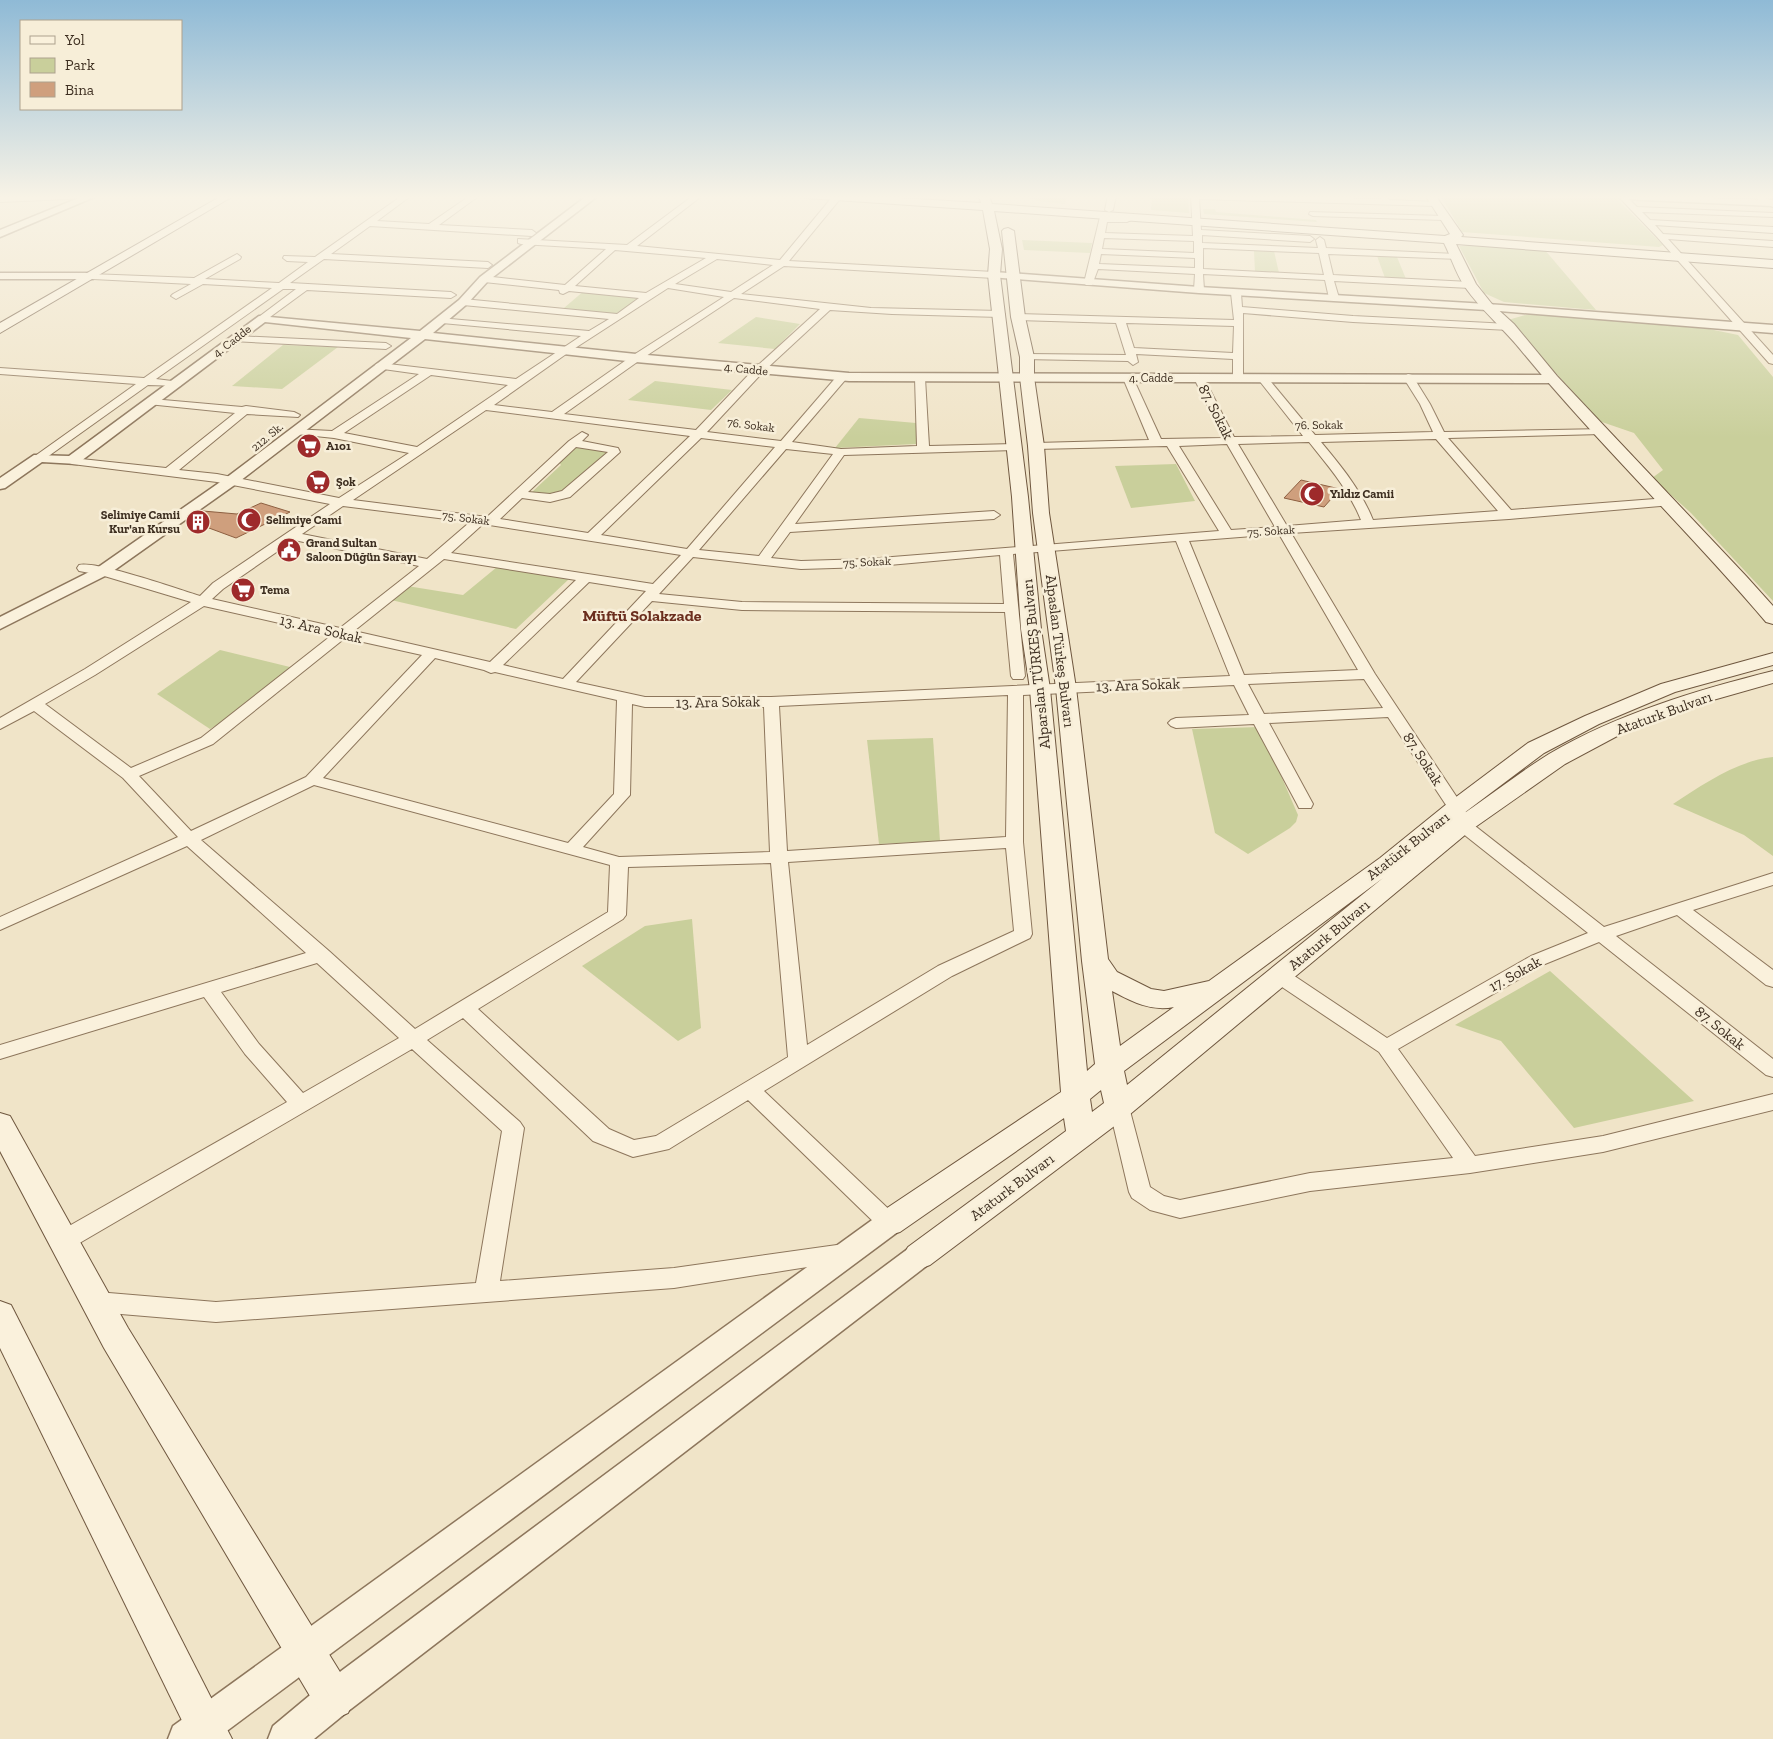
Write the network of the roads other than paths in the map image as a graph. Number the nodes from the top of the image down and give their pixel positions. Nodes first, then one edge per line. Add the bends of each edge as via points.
1 (70, 276) edge
2 (93, 276) edge
3 (97, 276) edge
4 (205, 276) edge
5 (293, 276) edge
6 (481, 276) edge
7 (511, 276) edge
8 (580, 276) edge
9 (681, 276) edge
10 (761, 276) edge
11 (994, 276) edge
12 (1006, 276) edge
13 (1091, 276) edge
14 (1199, 276) edge
15 (1322, 276) edge
16 (1336, 276) edge
17 (1437, 276) edge
18 (1466, 276) edge
19 (1697, 276) edge
20 (1014, 277) junction
21 (1328, 278) junction
22 (199, 280) junction
23 (82, 282) junction
24 (0, 283) edge
25 (57, 283) junction
26 (1089, 283) junction
27 (281, 285) junction
28 (666, 285) junction
29 (1470, 285) junction
30 (569, 286) junction
31 (305, 287) junction
32 (1199, 290) junction
33 (1236, 293) junction
34 (176, 296) dead end
35 (648, 296) junction
36 (730, 296) junction
37 (457, 298) junction
38 (1334, 298) junction
39 (16, 306) dead end
40 (436, 307) dead end
41 (828, 307) junction
42 (1487, 307) junction
43 (543, 310) junction
44 (1238, 310) junction
45 (619, 316) junction
46 (1009, 316) junction
47 (263, 318) junction
48 (421, 319) dead end
49 (442, 320) junction
50 (1120, 320) junction
51 (1239, 322) junction
52 (1740, 326) junction
53 (1509, 327) junction
54 (0, 329) edge
55 (1773, 329) edge
56 (403, 332) junction
57 (591, 334) junction
58 (422, 335) junction
59 (236, 339) junction
60 (386, 346) junction
61 (565, 350) junction
62 (1131, 354) junction
63 (1239, 356) junction
64 (1027, 357) junction
65 (636, 358) junction
66 (1773, 360) edge
67 (375, 362) junction
68 (759, 370) junction
69 (0, 371) edge
70 (427, 373) junction
71 (842, 377) junction
72 (1007, 377) junction
73 (1027, 377) junction
74 (1408, 377) junction
75 (920, 378) junction
76 (1133, 378) junction
77 (1199, 378) junction
78 (1238, 379) junction
79 (1263, 379) junction
80 (1552, 379) junction
81 (146, 382) junction
82 (519, 383) junction
83 (176, 384) junction
84 (152, 402) junction
85 (484, 407) junction
86 (246, 409) junction
87 (297, 412) joint
88 (554, 416) junction
89 (597, 422) junction
90 (296, 431) junction
91 (1602, 431) junction
92 (700, 433) junction
93 (334, 435) junction
94 (1440, 436) junction
95 (1311, 439) junction
96 (1230, 440) junction
97 (573, 443) junction
98 (784, 443) junction
99 (1157, 444) junction
100 (1172, 444) junction
101 (1036, 446) junction
102 (1015, 447) junction
103 (419, 451) junction
104 (923, 451) junction
105 (841, 452) junction
106 (39, 458) junction
107 (72, 461) junction
108 (168, 472) junction
109 (217, 478) junction
110 (231, 481) junction
111 (0, 485) edge
112 (519, 494) junction
113 (341, 502) junction
114 (1668, 502) junction
115 (1509, 514) junction
116 (994, 515) dead end
117 (485, 521) junction
118 (1369, 524) junction
119 (786, 528) junction
120 (1284, 530) junction
121 (1227, 534) junction
122 (292, 536) junction
123 (1181, 537) junction
124 (590, 538) junction
125 (1047, 547) junction
126 (1015, 550) junction
127 (690, 553) junction
128 (441, 555) junction
129 (762, 561) junction
130 (430, 564) junction
131 (84, 568) junction
132 (102, 571) junction
133 (587, 577) junction
134 (653, 593) junction
135 (202, 601) junction
136 (1011, 608) junction
137 (0, 613) edge
138 (1773, 618) edge
139 (0, 624) edge
140 (342, 634) junction
141 (431, 654) junction
142 (1773, 659) edge
143 (491, 668) junction
144 (1368, 674) junction
145 (1773, 677) edge
146 (1239, 681) junction
147 (1017, 683) junction
148 (566, 685) junction
149 (1066, 688) junction
150 (1040, 689) junction
151 (625, 698) junction
152 (771, 702) junction
153 (35, 704) junction
154 (1392, 712) junction
155 (1258, 719) junction
156 (1176, 723) dead end
157 (0, 724) edge
158 (129, 774) junction
159 (312, 780) junction
160 (1305, 804) dead end
161 (1459, 817) junction
162 (189, 839) junction
163 (1014, 842) junction
164 (572, 849) junction
165 (779, 857) junction
166 (618, 862) junction
167 (1773, 879) edge
168 (1679, 908) junction
169 (0, 924) edge
170 (1603, 934) junction
171 (322, 955) junction
172 (1095, 961) junction
173 (1280, 976) junction
174 (1773, 980) edge
175 (209, 989) junction
176 (1217, 989) junction
177 (465, 1008) junction
178 (412, 1040) junction
179 (1386, 1047) junction
180 (0, 1052) edge
181 (798, 1058) junction
182 (1109, 1068) junction
183 (1773, 1070) edge
184 (749, 1089) junction
185 (1075, 1096) junction
186 (1773, 1102) edge
187 (301, 1104) junction
188 (1119, 1107) junction
189 (0, 1124) edge
190 (1081, 1135) junction
191 (1470, 1165) junction
192 (889, 1223) junction
193 (63, 1241) junction
194 (850, 1252) junction
195 (919, 1256) joint
196 (486, 1293) junction
197 (97, 1302) junction
198 (0, 1315) edge
199 (305, 1652) junction
200 (334, 1700) junction
201 (201, 1734) edge
202 (286, 1739) edge

1 - 25 main road
2 - 23 main road
3 - 22 street
4 - 22 street
5 - 27 street
6 - 37 street
7 - 30 street
8 - 30 street
9 - 28 street
10 - 36 street
11 - 46 main road, Alparslan TÜRKEŞ Bulvarı
12 - 20 street
13 - 26 street
14 - 32 street
15 - 21 street
16 - 21 street
17 - 29 street
18 - 29 main road
19 - 52 street
20 - 26 street
20 - 46 main road, Alpaslan Türkeş Bulvarı
21 - 38 street
22 - 27 street
22 - 34 street
23 - 25 street
23 - 54 main road
24 - 25 street
25 - 39 main road
26 - 32 street
27 - 31 street
27 - 81 street
28 - 35 street
28 - 36 street
29 - 42 main road
30 - 35 street
30 - 43 street
31 - 37 street
31 - 47 street
32 - 33 street
33 - 38 street
33 - 44 street
35 - 45 street
36 - 41 street
36 - 65 street
37 - 40 street
37 - 43 street
37 - 49 street
38 - 42 street
41 - 46 street
41 - 68 street
42 - 52 street
42 - 53 main road
43 - 45 street
44 - 51 street
44 - 53 street
45 - 57 street
46 - 50 street
46 - 64 main road, Alpaslan Türkeş Bulvarı
46 - 72 main road, Alparslan TÜRKEŞ Bulvarı
47 - 56 street, 4. Cadde
47 - 59 street, 4. Cadde
48 - 56 street
49 - 57 street
49 - 58 street
50 - 51 street
50 - 62 street
51 - 63 street
52 - 55 street
52 - 66 street
53 - 80 main road
56 - 58 street, 4. Cadde
56 - 60 street
57 - 61 street
58 - 61 street, 4. Cadde
58 - 67 street
59 - 60 street
59 - 83 street, 4. Cadde
60 - 67 street
61 - 65 street, 4. Cadde
61 - 82 street
62 - 63 street
62 - 64 street
62 - 76 street
63 - 78 street
64 - 73 main road, Alpaslan Türkeş Bulvarı
65 - 68 street, 4. Cadde
65 - 88 street
67 - 70 street
67 - 90 street
68 - 71 street, 4. Cadde
68 - 92 street
69 - 81 street
70 - 82 street
70 - 93 street
71 - 75 street, 4. Cadde
71 - 98 street
72 - 73 street, 4. Cadde
72 - 75 street, 4. Cadde
72 - 102 main road, Alparslan TÜRKEŞ Bulvarı
73 - 76 street, 4. Cadde
73 - 101 main road, Alpaslan Türkeş Bulvarı
74 - 79 street, 4. Cadde
74 - 80 street, 4. Cadde
74 - 94 street
75 - 104 street
76 - 77 street, 4. Cadde
76 - 99 street
77 - 78 street, 4. Cadde
77 - 96 street, 87. Sokak
78 - 79 street, 4. Cadde
79 - 95 street
80 - 91 main road
81 - 83 street
81 - 106 street
82 - 85 street
83 - 84 street, 4. Cadde
84 - 86 street
84 - 107 street, 4. Cadde
85 - 88 street, 76. Sokak
85 - 103 street
86 - 87 street
86 - 108 street
87 - 109 street, 212. Sk.
88 - 89 street, 76. Sokak
89 - 92 street, 76. Sokak
89 - 97 street
90 - 93 street
90 - 110 street
91 - 94 street, 76. Sokak
91 - 114 main road
92 - 98 street, 76. Sokak
92 - 124 street
93 - 103 street
94 - 95 street, 76. Sokak
94 - 115 street
95 - 96 street, 76. Sokak
95 - 118 street via 1354,492
96 - 100 street, 76. Sokak
96 - 120 street, 87. Sokak
97 - 112 street
97 - 112 street via 609,448 614,452 566,494 550,498
98 - 105 street, 76. Sokak
98 - 127 street
99 - 100 street, 76. Sokak
99 - 101 street, 76. Sokak
100 - 121 street
101 - 125 main road, Alpaslan Türkeş Bulvarı
102 - 104 street, 76. Sokak
102 - 126 main road, Alparslan TÜRKEŞ Bulvarı
103 - 113 street
104 - 105 street, 76. Sokak
105 - 119 street
106 - 107 street
106 - 111 street
107 - 108 street, 75. Sokak
108 - 109 street, 75. Sokak
109 - 110 street, 75. Sokak
109 - 131 street, 212. Sk.
110 - 113 street, 75. Sokak
110 - 132 street
112 - 117 street
113 - 117 street, 75. Sokak
113 - 122 street
114 - 115 street, 75. Sokak
114 - 138 main road
115 - 118 street, 75. Sokak
116 - 119 street
117 - 124 street, 75. Sokak
117 - 128 street
118 - 120 street, 75. Sokak
119 - 129 street
120 - 121 street, 75. Sokak
120 - 144 street, 87. Sokak
121 - 123 street, 75. Sokak
122 - 130 street
122 - 135 street via 218,586
123 - 125 street, 75. Sokak
123 - 146 street
124 - 127 street, 75. Sokak
125 - 126 street, 75. Sokak
125 - 149 main road, Alpaslan Türkeş Bulvarı
126 - 129 street, 75. Sokak via 867,564 800,565
126 - 136 street
126 - 150 main road, Alparslan TÜRKEŞ Bulvarı
127 - 129 street, 75. Sokak
127 - 134 street
128 - 130 street
128 - 133 street
130 - 140 street
131 - 132 street, 13. Ara Sokak
131 - 137 street, 212. Sk.
132 - 135 street, 13. Ara Sokak
132 - 139 street
133 - 134 street
133 - 143 street
134 - 136 street via 742,606
134 - 148 street
135 - 140 street, 13. Ara Sokak
135 - 153 street
136 - 147 street
140 - 141 street, 13. Ara Sokak
140 - 158 street via 207,741
141 - 143 street, 13. Ara Sokak
141 - 159 street
142 - 161 main road, Atatürk Bulvarı via 1668,688 1536,748
143 - 148 street, 13. Ara Sokak
144 - 146 street, 13. Ara Sokak
144 - 154 street, 87. Sokak
145 - 161 main road, Ataturk Bulvarı via 1692,700 1614,730 1557,759
146 - 149 street, 13. Ara Sokak
146 - 155 street
147 - 150 street, 13. Ara Sokak
147 - 152 street, 13. Ara Sokak
147 - 163 street
148 - 151 street, 13. Ara Sokak
149 - 150 street, 13. Ara Sokak
149 - 172 main road, Alpaslan Türkeş Bulvarı
150 - 185 main road, Alparslan TÜRKEŞ Bulvarı
151 - 152 street, 13. Ara Sokak via 645,702
151 - 164 street via 622,795
152 - 165 street
153 - 157 street
153 - 158 street
154 - 155 street
154 - 161 street, 87. Sokak
155 - 156 street
155 - 160 street
158 - 162 street
159 - 162 street
159 - 164 street
161 - 170 street, 87. Sokak
161 - 173 main road, Ataturk Bulvarı
161 - 176 main road, Atatürk Bulvarı via 1388,864
162 - 169 street
162 - 171 street
163 - 165 street
163 - 181 street via 1022,934 945,971
164 - 166 street
165 - 166 street
165 - 181 street
166 - 177 street via 618,915
167 - 168 street, 17. Sokak
168 - 170 street, 17. Sokak
168 - 174 street
170 - 179 street, 17. Sokak via 1538,960
170 - 183 street, 87. Sokak
171 - 175 street
171 - 178 street
172 - 176 main road via 1108,978 1145,997 1164,1000
172 - 182 main road, Alpaslan Türkeş Bulvarı
173 - 179 street
173 - 188 main road, Ataturk Bulvarı
175 - 180 street
175 - 187 street via 258,1058
176 - 182 main road, Atatürk Bulvarı
177 - 178 street
177 - 184 street via 601,1135 634,1150 661,1143
178 - 187 street
178 - 196 street via 513,1128
179 - 191 street
181 - 184 street
182 - 185 main road, Atatürk Bulvarı
182 - 188 main road, Alpaslan Türkeş Bulvarı
184 - 192 street
185 - 190 main road, Alparslan TÜRKEŞ Bulvarı
185 - 192 main road, Atatürk Bulvarı
186 - 191 street via 1603,1144
187 - 193 street
188 - 190 main road, Ataturk Bulvarı
188 - 191 street via 1140,1192 1158,1204 1180,1209 1310,1182
189 - 193 main road
190 - 195 main road, Ataturk Bulvarı
192 - 194 street
193 - 197 main road
194 - 196 street via 674,1278
194 - 199 street
195 - 200 street
196 - 197 street via 216,1312
197 - 199 main road
198 - 201 main road
199 - 200 main road
199 - 201 street
200 - 202 street

